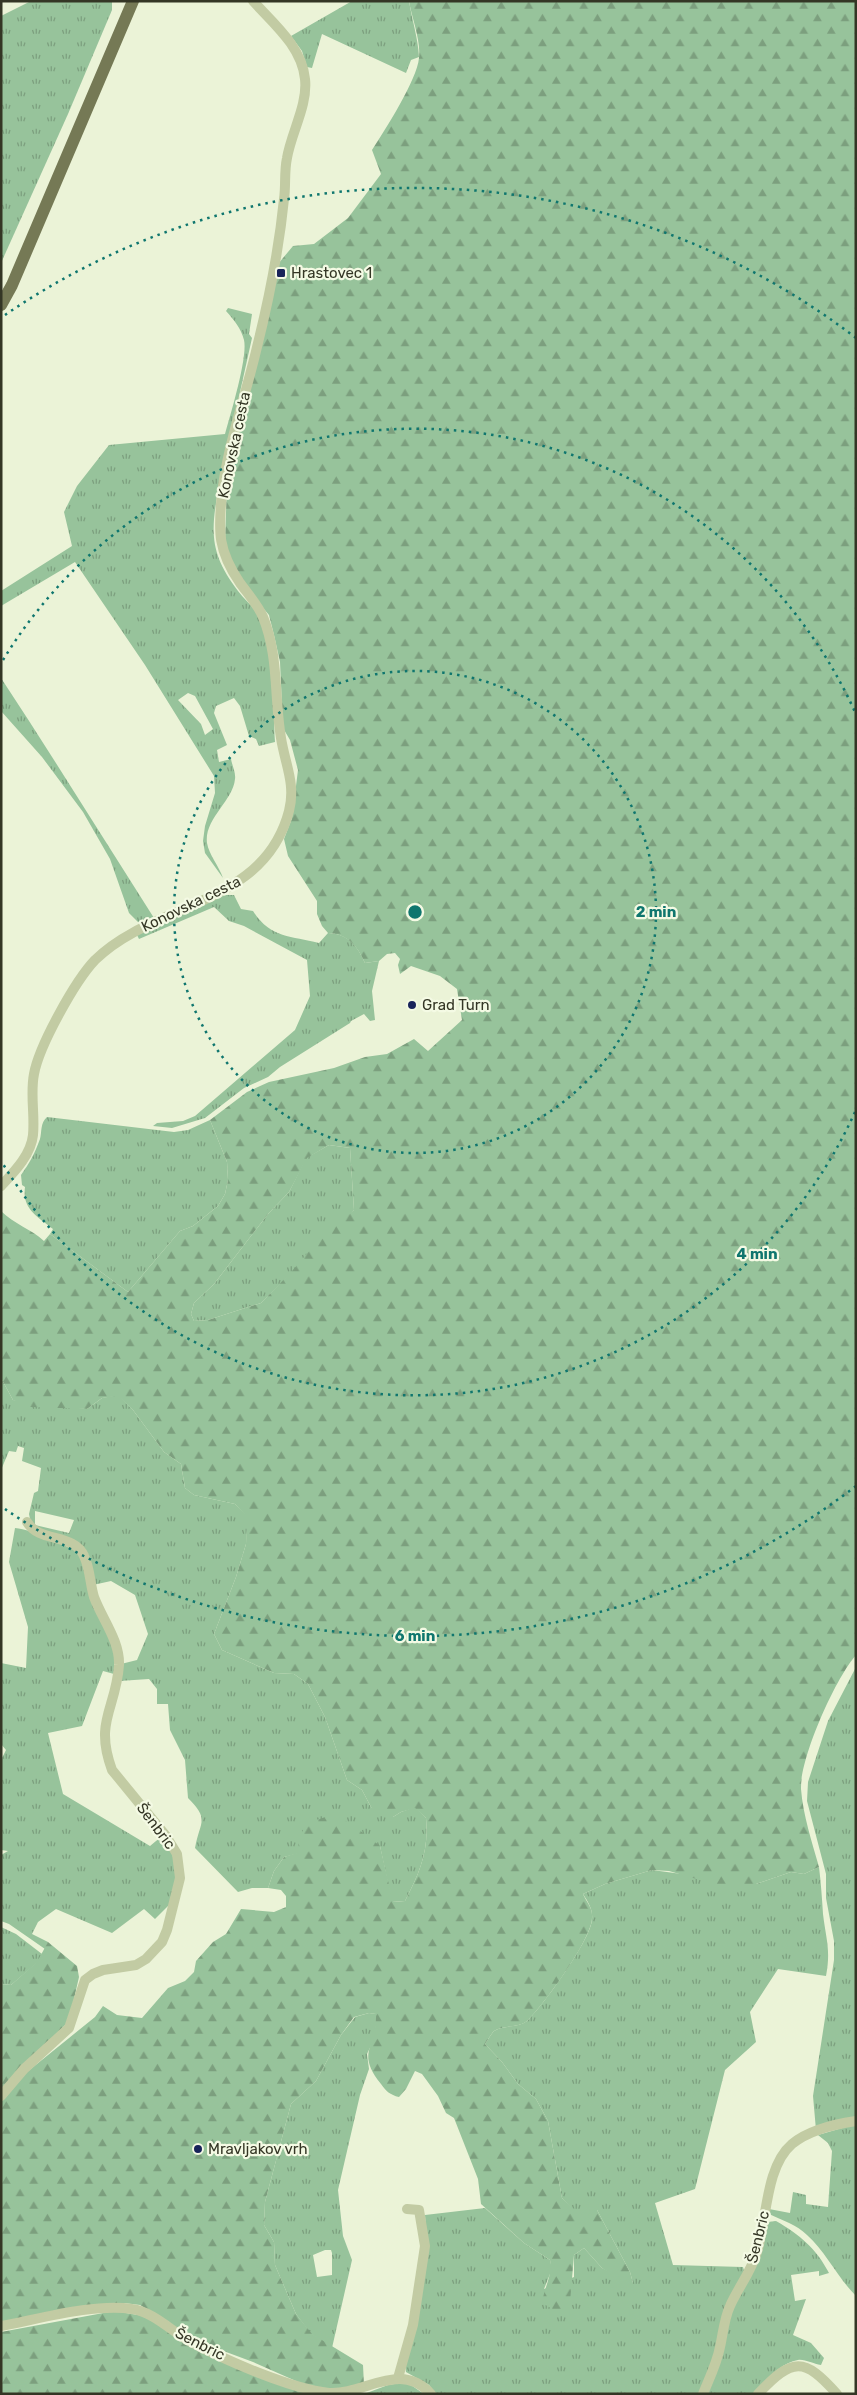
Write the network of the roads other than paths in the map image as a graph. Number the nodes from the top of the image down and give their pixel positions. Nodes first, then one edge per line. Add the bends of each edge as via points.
1 (133, 1) edge
2 (253, 1) edge
3 (1, 305) edge
4 (1, 1186) edge
5 (27, 1522) dead end
6 (1, 2096) edge
7 (856, 2121) edge
8 (407, 2209) dead end
9 (1, 2326) edge
10 (398, 2378) junction
11 (432, 2394) edge
12 (703, 2394) edge
13 (758, 2394) edge
14 (838, 2394) edge

1 - 3 main road
2 - 4 street, Konovska cesta via 289,41 301,59 306,80 286,163 276,260 222,491 220,541 226,562 261,612 270,636 281,739 290,768 292,792 288,814 277,840 254,871 236,884 123,939 94,961 52,1029 35,1068 33,1139 20,1166
5 - 6 street, Šenbric via 38,1533 72,1543 84,1556 94,1595 117,1648 119,1664 104,1728 108,1757 112,1770 177,1854 180,1878 167,1930 155,1952 136,1965 103,1970 86,1980 70,2028 24,2069
7 - 12 street, Šenbric via 814,2132 792,2145 782,2158 768,2195 758,2250 724,2321 720,2349
8 - 10 street via 419,2210 426,2246 413,2325
9 - 10 street, Šenbric via 97,2309 134,2309 145,2312 192,2342 312,2390 346,2394
10 - 11 street via 410,2379
13 - 14 street via 771,2380 798,2366 815,2371

